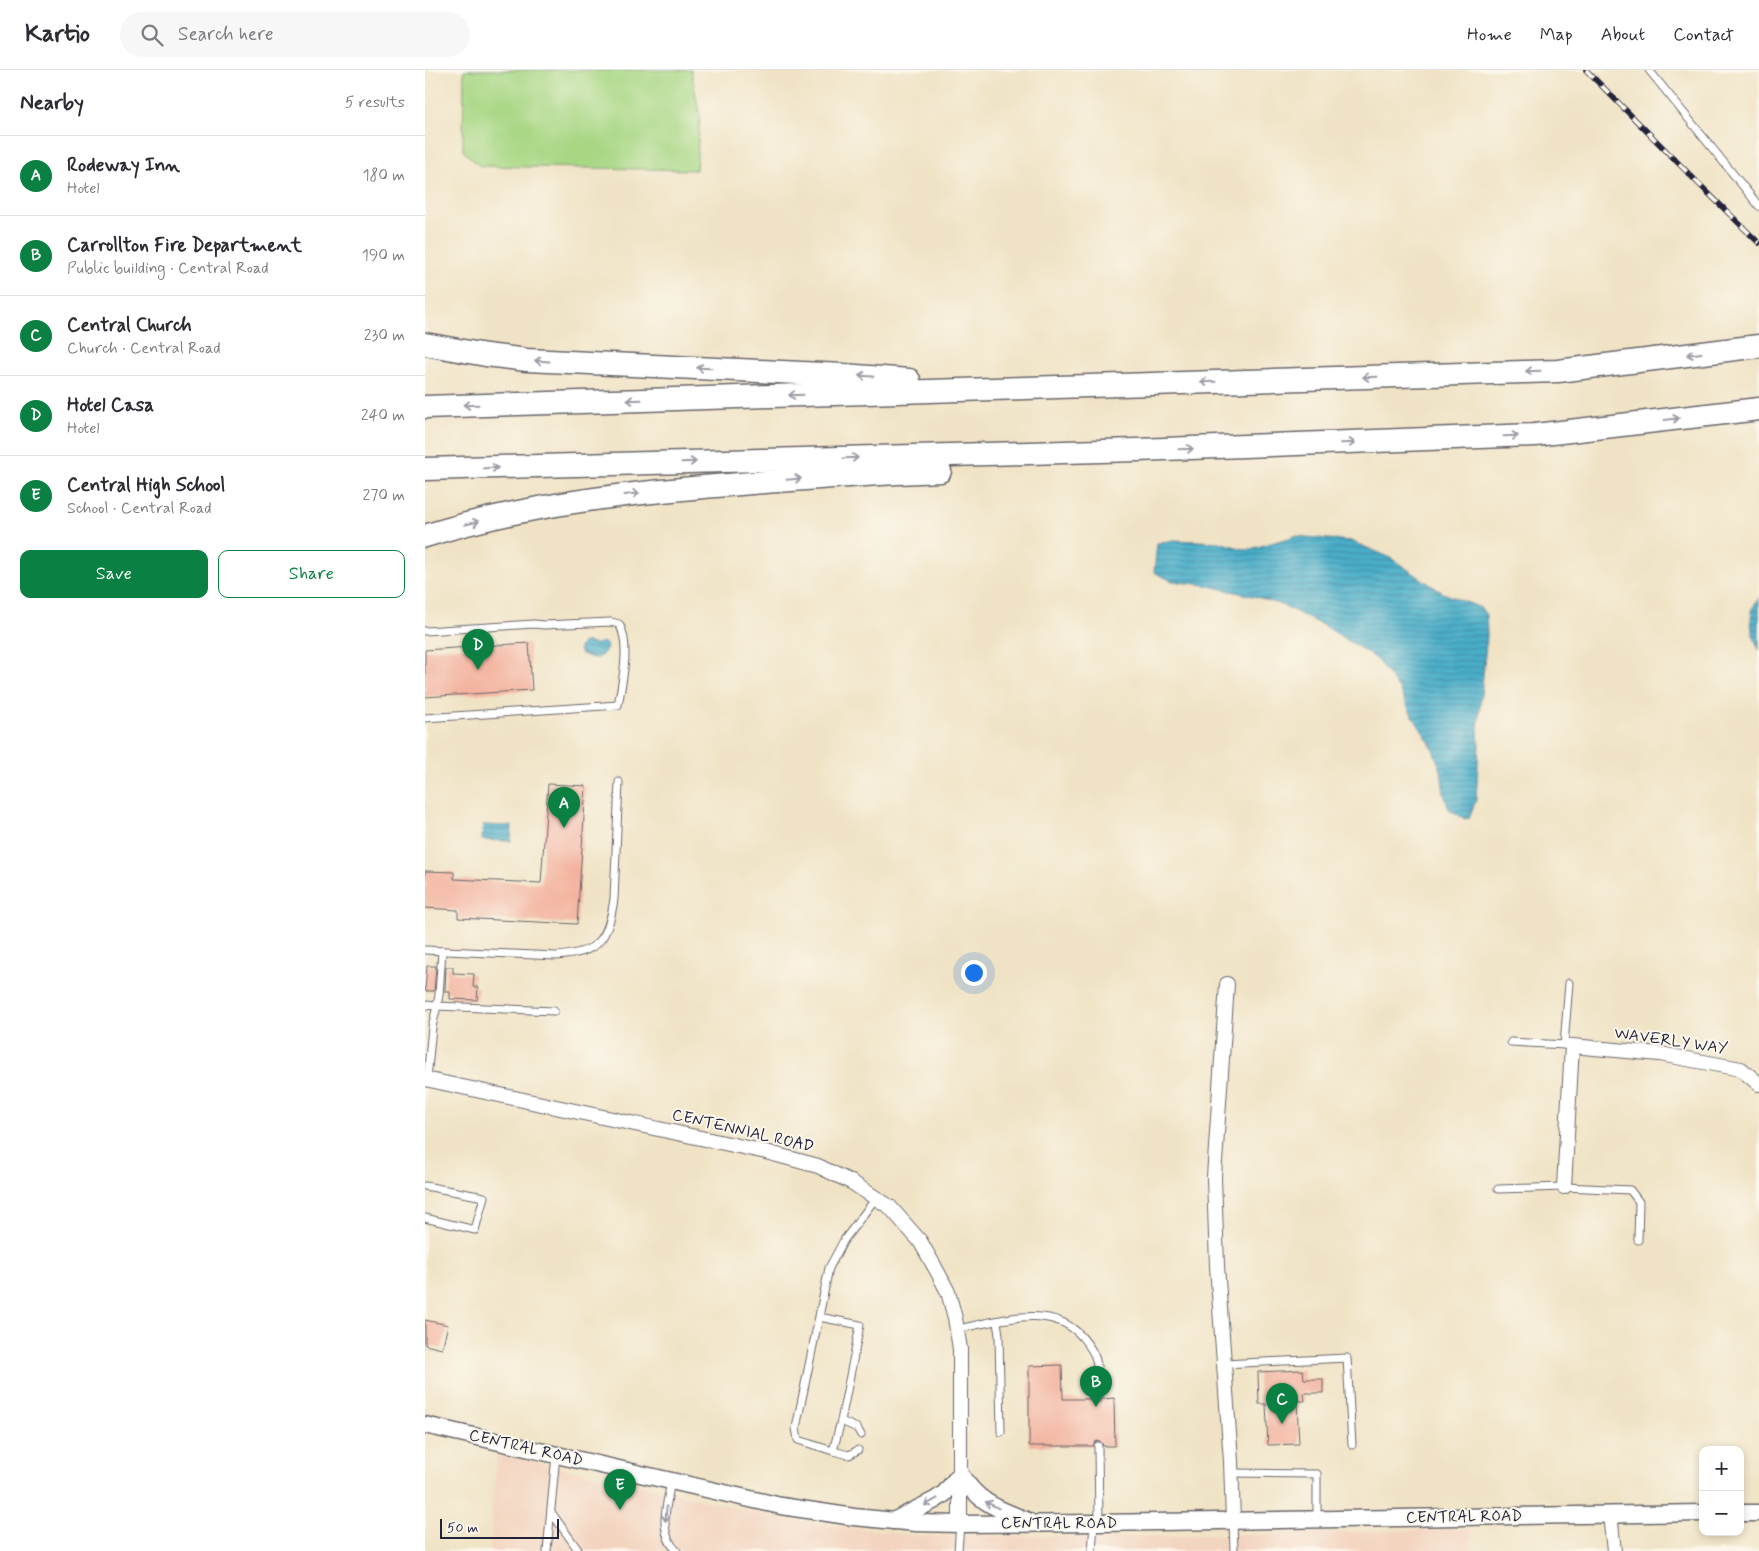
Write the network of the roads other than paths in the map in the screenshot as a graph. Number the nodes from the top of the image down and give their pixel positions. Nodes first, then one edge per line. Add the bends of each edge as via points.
1 (1649, 70) edge
2 (1759, 206) edge
3 (425, 344) edge
4 (1751, 347) edge
5 (1002, 388) junction
6 (425, 407) edge
7 (1759, 409) edge
8 (1137, 450) junction
9 (425, 470) edge
10 (425, 536) edge
11 (425, 631) edge
12 (425, 718) edge
13 (619, 782) dead end
14 (425, 950) edge
15 (442, 951) junction
16 (1569, 983) dead end
17 (1227, 984) dead end
18 (425, 1005) edge
19 (437, 1006) junction
20 (554, 1011) dead end
21 (1511, 1042) dead end
22 (1568, 1046) junction
23 (426, 1079) edge
24 (1759, 1084) edge
25 (425, 1186) edge
26 (1564, 1187) junction
27 (1498, 1189) dead end
28 (876, 1198) junction
29 (425, 1219) edge
30 (1639, 1240) dead end
31 (819, 1317) junction
32 (997, 1322) junction
33 (957, 1329) junction
34 (1224, 1364) junction
35 (1097, 1399) dead end
36 (841, 1421) junction
37 (425, 1425) edge
38 (1001, 1432) dead end
39 (861, 1435) dead end
40 (1352, 1445) dead end
41 (1098, 1446) dead end
42 (858, 1450) dead end
43 (833, 1451) junction
44 (556, 1455) junction
45 (1231, 1473) junction
46 (960, 1474) junction
47 (671, 1481) junction
48 (551, 1512) junction
49 (1699, 1513) edge
50 (1744, 1513) edge
51 (1759, 1513) edge
52 (1611, 1514) junction
53 (893, 1520) junction
54 (1233, 1520) junction
55 (1317, 1520) junction
56 (1096, 1523) junction
57 (960, 1524) junction
58 (1034, 1524) junction
59 (547, 1551) edge
60 (579, 1551) edge
61 (677, 1551) edge
62 (958, 1551) edge
63 (1092, 1551) edge
64 (1234, 1551) edge
65 (1614, 1551) edge

1 - 2 lane
5 -> 3 highway via 872,376 527,360
4 -> 5 highway via 1558,371
5 -> 6 highway
8 -> 7 highway via 1535,436
9 -> 8 highway
10 -> 8 highway via 551,504 653,491 845,475 1036,467
11 - 12 lane via 611,622 619,624 622,629 625,668 618,705
13 - 15 lane via 614,899 611,918 597,945 570,955 556,956
14 - 15 lane
15 - 19 lane
16 - 22 lane
17 - 34 street via 1214,1177
18 - 19 lane
19 - 20 lane
19 - 23 lane
21 - 22 lane
22 - 24 street, WAVERLY WAY via 1660,1054 1741,1069
22 - 26 street
23 - 28 street, CENTENNIAL ROAD via 766,1152 818,1166
25 - 29 lane via 484,1198 475,1230
26 - 27 lane
26 - 30 lane via 1630,1190 1639,1202
28 - 31 lane via 844,1240 829,1268
28 - 33 street, CENTENNIAL ROAD via 890,1207 920,1241 948,1292
31 - 36 lane via 860,1325
31 - 43 lane via 796,1434 798,1440
32 - 33 lane
32 - 35 lane via 1042,1316 1075,1329 1096,1359
32 - 38 lane
33 - 46 street, CENTENNIAL ROAD via 960,1349
34 - 40 lane via 1347,1358
34 - 45 street
36 - 39 lane via 857,1428
36 - 43 lane
37 - 44 street, CENTRAL ROAD
41 - 56 lane
42 - 43 lane via 849,1455
44 - 47 street, CENTRAL ROAD
44 - 48 lane
45 - 54 street
45 - 55 lane via 1317,1474
46 -> 53 street via 944,1494
46 - 57 street, CENTENNIAL ROAD
58 -> 46 street via 988,1504 970,1489
47 - 53 street, CENTRAL ROAD via 781,1506
47 -> 61 lane via 665,1529 670,1545
48 - 59 lane
48 - 60 lane
49 - 52 street, CENTRAL ROAD
50 - 51 street
52 - 55 street, CENTRAL ROAD
52 - 65 street
53 - 57 street, CENTRAL ROAD
54 - 55 street, CENTRAL ROAD
54 - 56 street, CENTRAL ROAD
54 - 64 lane
56 - 58 street, CENTRAL ROAD
56 - 63 lane
57 - 58 street, CENTRAL ROAD
57 - 62 lane

